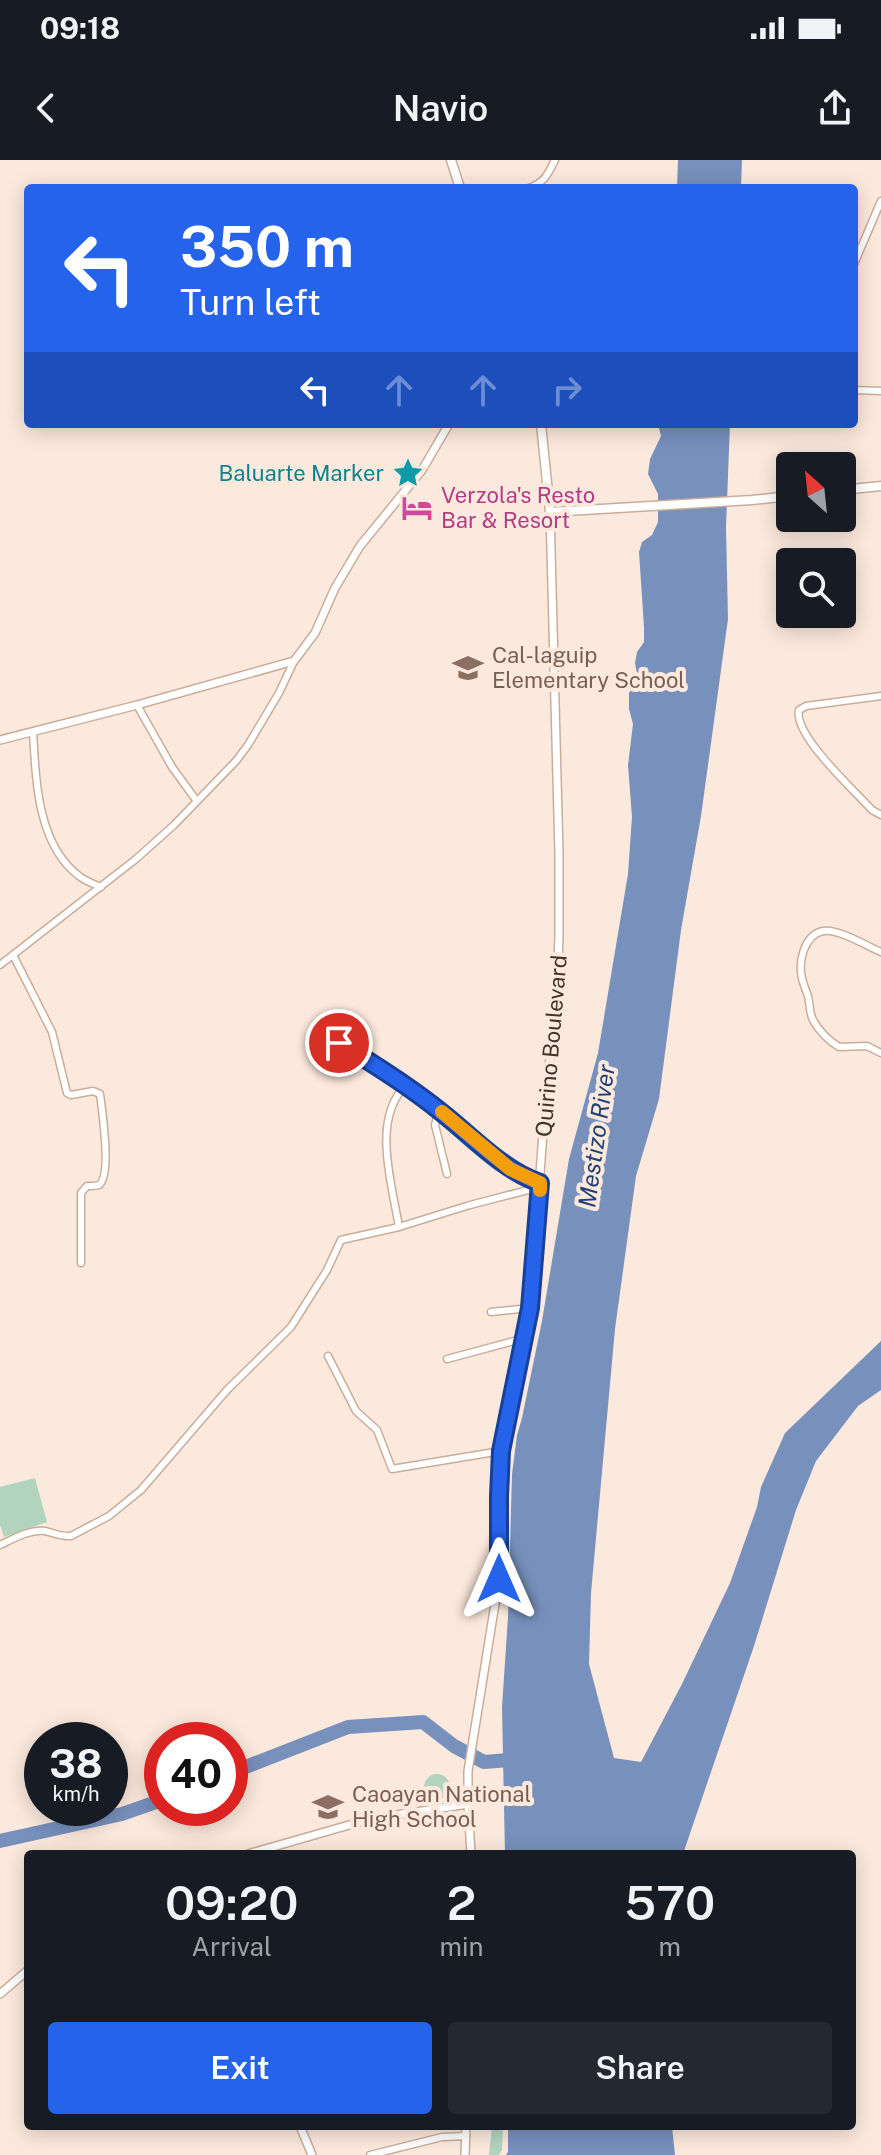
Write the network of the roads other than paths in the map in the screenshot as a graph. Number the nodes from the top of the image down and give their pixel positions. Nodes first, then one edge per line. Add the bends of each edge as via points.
1 (451, 160) edge
2 (555, 160) edge
3 (459, 184) edge
4 (539, 184) edge
5 (881, 201) edge
6 (858, 255) edge
7 (858, 390) edge
8 (881, 391) edge
9 (447, 428) edge
10 (541, 428) edge
11 (881, 486) edge
12 (856, 489) edge
13 (776, 497) edge
14 (550, 512) junction
15 (294, 661) junction
16 (881, 696) edge
17 (137, 705) junction
18 (33, 732) junction
19 (0, 740) edge
20 (196, 800) junction
21 (881, 815) edge
22 (101, 887) junction
23 (881, 952) edge
24 (13, 955) junction
25 (0, 965) edge
26 (339, 1043) dead end
27 (881, 1053) edge
28 (406, 1085) junction
29 (439, 1109) junction
30 (447, 1174) dead end
31 (540, 1185) junction
32 (399, 1227) junction
33 (81, 1263) dead end
34 (530, 1308) junction
35 (491, 1312) dead end
36 (525, 1338) junction
37 (328, 1356) dead end
38 (447, 1359) dead end
39 (501, 1451) junction
40 (0, 1545) edge
41 (468, 1804) junction
42 (265, 1850) edge
43 (471, 1850) edge
44 (24, 1973) edge
45 (0, 1994) edge
46 (302, 2130) edge
47 (466, 2130) edge
48 (466, 2136) junction
49 (312, 2155) edge
50 (370, 2155) edge
51 (465, 2155) edge

1 - 3 main road
2 - 4 street
5 - 6 street
7 - 8 street
9 - 15 street via 422,470 360,546 315,633
10 - 14 main road, Quirino Boulevard
11 - 12 main road
13 - 14 main road
14 - 31 street, Quirino Boulevard via 559,935
15 - 17 street
15 - 20 street via 248,745
16 - 21 street via 806,706 799,710 798,720 823,758
17 - 18 street
17 - 20 street
18 - 19 street
18 - 22 street via 46,828 60,857 78,876
20 - 22 street
22 - 24 street
23 - 27 street via 834,931 822,931 804,949 801,963 818,1028 839,1047 867,1046
24 - 25 street
24 - 33 street via 52,1032 67,1093 100,1094 105,1172 98,1186 87,1186 81,1193
26 - 28 street
28 - 29 street
28 - 32 street via 391,1106 385,1131
29 - 30 street via 435,1125
29 - 31 street via 510,1169
31 - 32 street
31 - 34 street, Quirino Boulevard
32 - 40 street via 341,1240 291,1327 124,1506 71,1536 39,1531
34 - 35 street
34 - 36 street, Quirino Boulevard
36 - 38 street
36 - 39 street, Quirino Boulevard
37 - 39 street via 356,1411 377,1430 392,1469
39 - 41 street, Quirino Boulevard via 499,1579 468,1771
41 - 42 street via 370,1819
41 - 43 street, Quirino Boulevard
44 - 45 street
46 - 49 street
47 - 48 street
48 - 50 street
48 - 51 street

